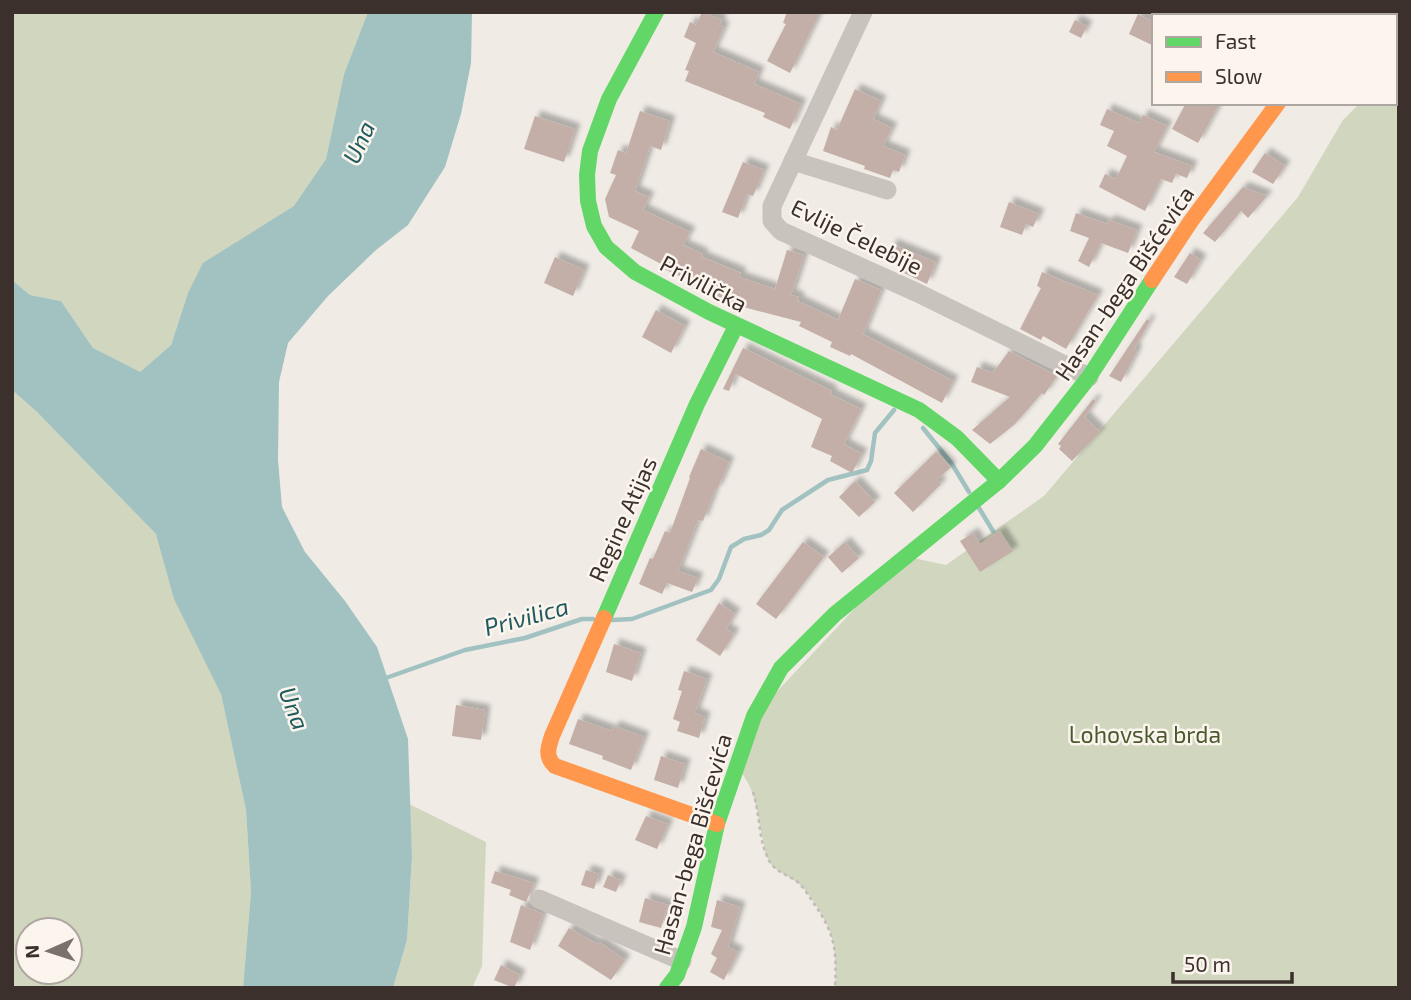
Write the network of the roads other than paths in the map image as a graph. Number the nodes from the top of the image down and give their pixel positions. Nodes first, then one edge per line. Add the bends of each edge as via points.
1 (656, 12) edge
2 (863, 12) edge
3 (1277, 105) edge
4 (793, 161) junction
5 (887, 190) dead end
6 (736, 327) junction
7 (1089, 377) junction
8 (999, 481) junction
9 (717, 824) junction
10 (538, 899) dead end
11 (682, 961) junction
12 (667, 988) edge

1 - 6 street, Privilička via 596,130 588,171 590,211 597,233 615,257
2 - 4 street, Evlije Čelebije
3 - 7 street, Hasan-bega Bišćevića via 1191,221
4 - 5 street
4 - 7 street, Evlije Čelebije via 772,206 772,221 781,232
6 - 8 street, Privilička via 927,415
6 - 9 street, Regine Atijas via 697,404 547,755 555,766
7 - 8 street, Hasan-bega Bišćevića via 1035,446
8 - 9 street, Hasan-bega Bišćevića via 835,614 781,668 754,716
9 - 11 street, Hasan-bega Bišćevića
10 - 11 street
11 - 12 street, Hasan-bega Bišćevića

